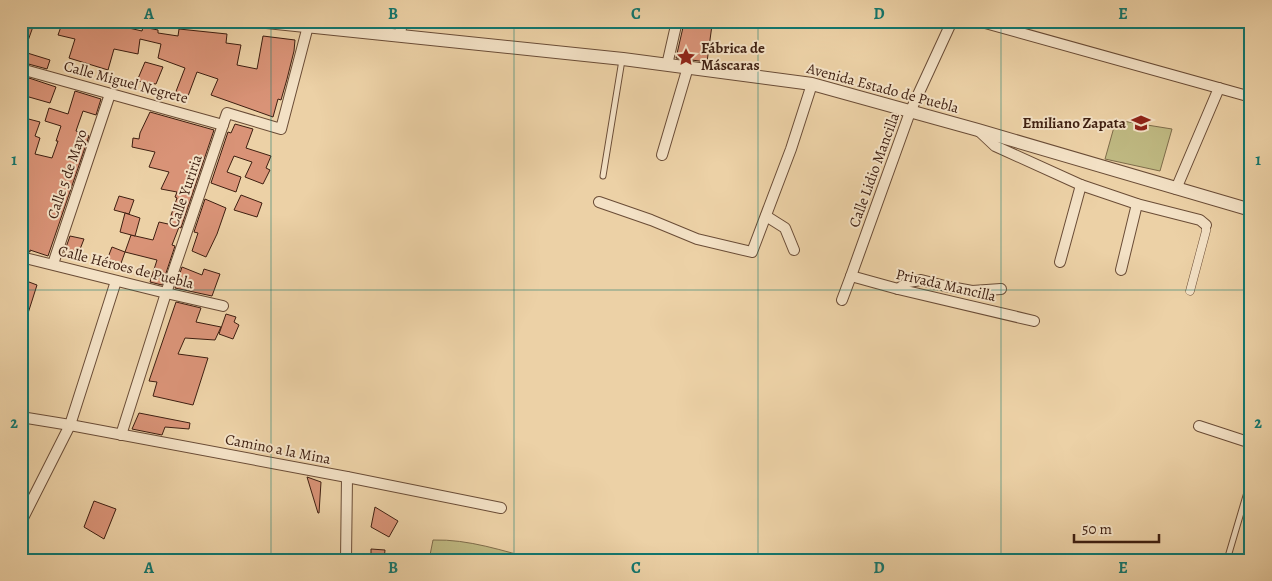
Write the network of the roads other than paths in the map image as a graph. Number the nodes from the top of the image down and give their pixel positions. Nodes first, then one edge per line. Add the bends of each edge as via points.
1 (257, 21) edge
2 (402, 21) edge
3 (677, 21) edge
4 (952, 21) edge
5 (978, 21) edge
6 (308, 26) junction
7 (400, 35) junction
8 (622, 59) junction
9 (667, 65) junction
10 (688, 67) junction
11 (21, 69) edge
12 (812, 84) junction
13 (1219, 88) junction
14 (110, 94) junction
15 (1251, 97) edge
16 (910, 112) junction
17 (223, 125) junction
18 (978, 130) junction
19 (662, 155) dead end
20 (603, 176) dead end
21 (1081, 185) junction
22 (1176, 189) junction
23 (599, 202) dead end
24 (1137, 204) junction
25 (1251, 210) edge
26 (766, 216) junction
27 (1206, 225) joint
28 (794, 250) dead end
29 (21, 257) edge
30 (1060, 262) dead end
31 (53, 264) junction
32 (1121, 270) dead end
33 (851, 276) junction
34 (116, 281) junction
35 (898, 289) junction
36 (1001, 290) dead end
37 (1190, 291) dead end
38 (166, 294) junction
39 (842, 300) dead end
40 (223, 306) dead end
41 (1034, 321) dead end
42 (21, 417) edge
43 (70, 425) junction
44 (1200, 426) dead end
45 (121, 435) junction
46 (1251, 443) edge
47 (347, 477) junction
48 (1251, 484) edge
49 (21, 496) edge
50 (31, 502) junction
51 (501, 508) dead end
52 (21, 522) edge
53 (346, 560) edge
54 (1227, 560) edge

1 - 6 street, Avenida Estado de Puebla
2 - 7 street
3 - 9 street
4 - 16 street, Calle Lidio Mancilla
5 - 13 street
6 - 7 street, Avenida Estado de Puebla
6 - 17 street via 281,129 227,113
7 - 8 street, Avenida Estado de Puebla
8 - 9 street, Avenida Estado de Puebla
8 - 20 lane
9 - 10 street, Avenida Estado de Puebla
10 - 12 street, Avenida Estado de Puebla
10 - 19 street
11 - 14 street, Calle Miguel Negrete
12 - 16 street, Avenida Estado de Puebla
12 - 26 street
13 - 15 street
13 - 22 street
14 - 17 street, Calle Miguel Negrete
14 - 31 street, Calle 5 de Mayo
16 - 18 street, Avenida Estado de Puebla
16 - 33 street, Calle Lidio Mancilla
17 - 38 street, Calle Yuriria
18 - 21 street via 995,146
18 - 22 street, Avenida Estado de Puebla
21 - 24 street
21 - 30 street
22 - 25 street, Avenida Estado de Puebla
23 - 26 street via 697,239 752,252
24 - 27 street via 1200,220
24 - 32 street
26 - 28 street via 785,228
27 - 37 street
29 - 31 street, Calle Héroes de Puebla
31 - 34 street, Calle Héroes de Puebla
33 - 35 street, Privada Mancilla
33 - 39 street, Calle Lidio Mancilla
34 - 38 street, Calle Héroes de Puebla
34 - 43 street
35 - 36 street via 908,282 921,280 972,291
35 - 41 street, Privada Mancilla
38 - 40 street, Calle Héroes de Puebla
38 - 45 street, Calle Yuriria
42 - 43 street, Camino a la Mina
43 - 45 street, Camino a la Mina
43 - 50 street
44 - 46 street
45 - 47 street, Camino a la Mina
47 - 51 street
47 - 53 street, Camino a la Mina
48 - 54 lane
49 - 50 street
50 - 52 street

